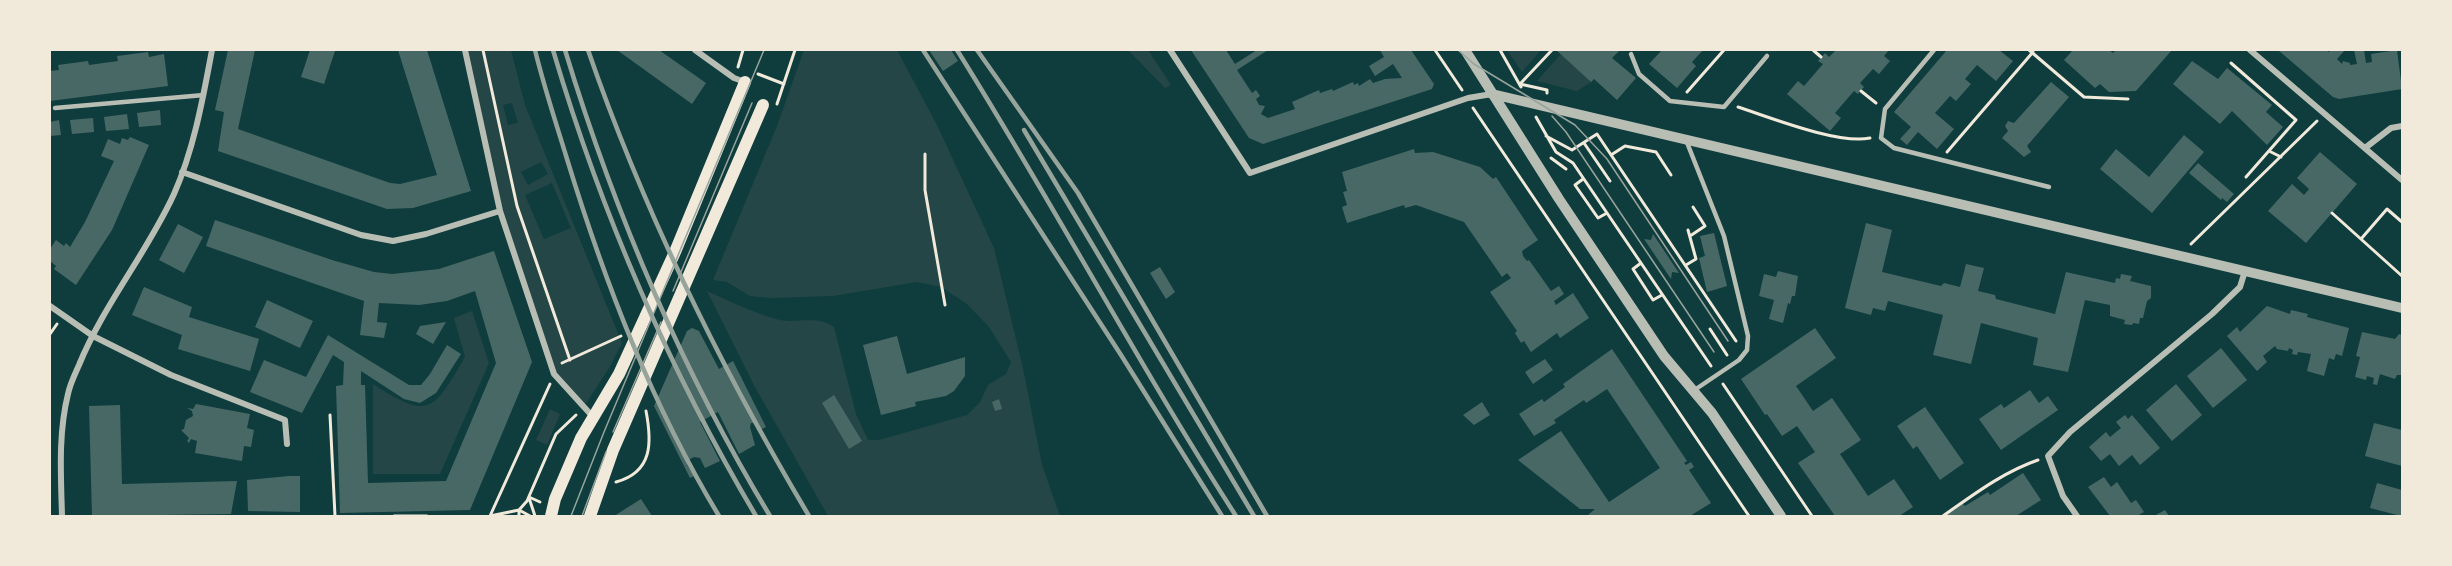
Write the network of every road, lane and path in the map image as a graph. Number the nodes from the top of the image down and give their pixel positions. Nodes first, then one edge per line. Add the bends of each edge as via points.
1 (212, 50) edge
2 (465, 50) edge
3 (483, 50) edge
4 (695, 50) edge
5 (743, 50) edge
6 (795, 50) edge
7 (1170, 50) edge
8 (1435, 50) edge
9 (1465, 50) edge
10 (1500, 50) edge
11 (1552, 50) edge
12 (1722, 50) edge
13 (1813, 50) edge
14 (1934, 50) edge
15 (2250, 50) edge
16 (2031, 51) edge
17 (1631, 54) dead end
18 (1767, 56) dead end
19 (1821, 57) dead end
20 (2231, 63) dead end
21 (738, 67) junction
22 (755, 73) dead end
23 (742, 76) junction
24 (1861, 90) dead end
25 (1492, 94) junction
26 (204, 95) junction
27 (1468, 98) junction
28 (2128, 99) dead end
29 (1678, 103) junction
30 (1727, 104) junction
31 (762, 105) dead end
32 (55, 108) dead end
33 (1885, 109) junction
34 (2325, 114) junction
35 (2403, 126) edge
36 (1685, 137) junction
37 (1881, 138) junction
38 (1584, 143) junction
39 (2365, 148) junction
40 (2269, 151) junction
41 (925, 154) dead end
42 (1611, 155) junction
43 (1548, 156) dead end
44 (2280, 157) junction
45 (1940, 160) junction
46 (1566, 169) dead end
47 (182, 172) junction
48 (1671, 175) dead end
49 (2246, 177) dead end
50 (1583, 179) junction
51 (2403, 180) edge
52 (1610, 181) dead end
53 (2049, 188) dead end
54 (1693, 207) dead end
55 (501, 211) junction
56 (1607, 213) junction
57 (2332, 213) dead end
58 (2403, 222) edge
59 (1688, 230) dead end
60 (1690, 236) junction
61 (2361, 240) junction
62 (2180, 255) junction
63 (1641, 263) junction
64 (1686, 265) junction
65 (2245, 271) junction
66 (2403, 276) edge
67 (1662, 294) junction
68 (945, 305) dead end
69 (50, 306) edge
70 (2403, 308) edge
71 (1710, 329) dead end
72 (626, 334) dead end
73 (93, 336) junction
74 (570, 360) junction
75 (553, 371) junction
76 (1717, 375) junction
77 (1693, 391) junction
78 (583, 408) junction
79 (646, 411) dead end
80 (330, 415) dead end
81 (595, 419) junction
82 (287, 444) dead end
83 (2048, 456) junction
84 (616, 482) dead end
85 (529, 497) junction
86 (519, 510) junction
87 (62, 516) edge
88 (335, 516) edge
89 (394, 516) edge
90 (427, 516) edge
91 (490, 516) edge
92 (519, 516) edge
93 (532, 516) edge
94 (551, 516) edge
95 (590, 516) edge
96 (1749, 516) edge
97 (1781, 516) edge
98 (1812, 516) edge
99 (1943, 516) edge
100 (2077, 516) edge

1 - 26 street
2 - 55 street
3 - 74 path via 517,206
4 - 23 street
5 - 21 path
6 - 22 path via 784,84
7 - 27 street via 1250,173
8 - 27 path
9 - 25 street
10 - 11 path via 1520,84
12 - 29 path
13 - 19 path
14 - 33 lane
15 - 34 street
16 - 28 path via 2084,98
16 - 45 path
17 - 29 lane via 1640,74 1670,101
18 - 30 lane
20 - 40 path via 2296,120
21 - 23 path
21 - 23 path
23 - 81 main road via 675,252 620,374
24 - 33 path
25 - 27 street
25 - 36 street
25 - 77 street via 1664,356
26 - 32 lane
26 - 47 street
27 - 96 path
29 - 30 lane via 1724,108
30 - 37 path via 1828,135 1863,140
31 - 95 main road via 613,450
33 - 37 lane
34 - 39 street
34 - 44 path
35 - 39 street via 2391,128
36 - 62 street
36 - 76 lane via 1724,236 1748,336 1746,350 1739,360
37 - 45 lane via 1894,148
38 - 42 path via 1597,134
38 - 50 path via 1572,150 1545,136 1556,152 1573,163
38 - 52 path
39 - 51 street
40 - 44 path
40 - 49 path
41 - 68 path via 925,190
42 - 48 path via 1625,146 1656,152
42 - 64 path
43 - 46 path
44 - 62 path
45 - 53 lane
47 - 55 street via 361,235 393,241
47 - 73 street via 173,195
50 - 56 path
50 - 56 path via 1575,184 1598,218
54 - 60 path via 1705,226
55 - 75 street
56 - 63 path
57 - 61 path
58 - 61 path via 2387,209
59 - 60 path
60 - 64 path via 1696,259
61 - 66 path
62 - 65 street
63 - 67 path
63 - 67 path via 1633,268 1653,300
64 - 71 path via 1734,337 1735,348 1728,355
65 - 70 street
65 - 83 street via 2240,287 2212,314 2070,432
67 - 76 path
69 - 73 street
72 - 74 path
73 - 82 street via 171,375 285,420
73 - 87 street via 68,393 61,439
74 - 75 path
75 - 78 street
75 - 91 path
76 - 77 lane
76 - 98 path
77 - 97 street
78 - 81 street
78 - 85 path via 556,434
79 - 84 path via 651,436 646,459 632,476
80 - 88 path
81 - 94 main road via 581,438
83 - 99 path via 1985,486
83 - 100 street via 2063,496
85 - 86 path
85 - 93 path
86 - 91 path
86 - 92 path
86 - 93 path
89 - 90 path

